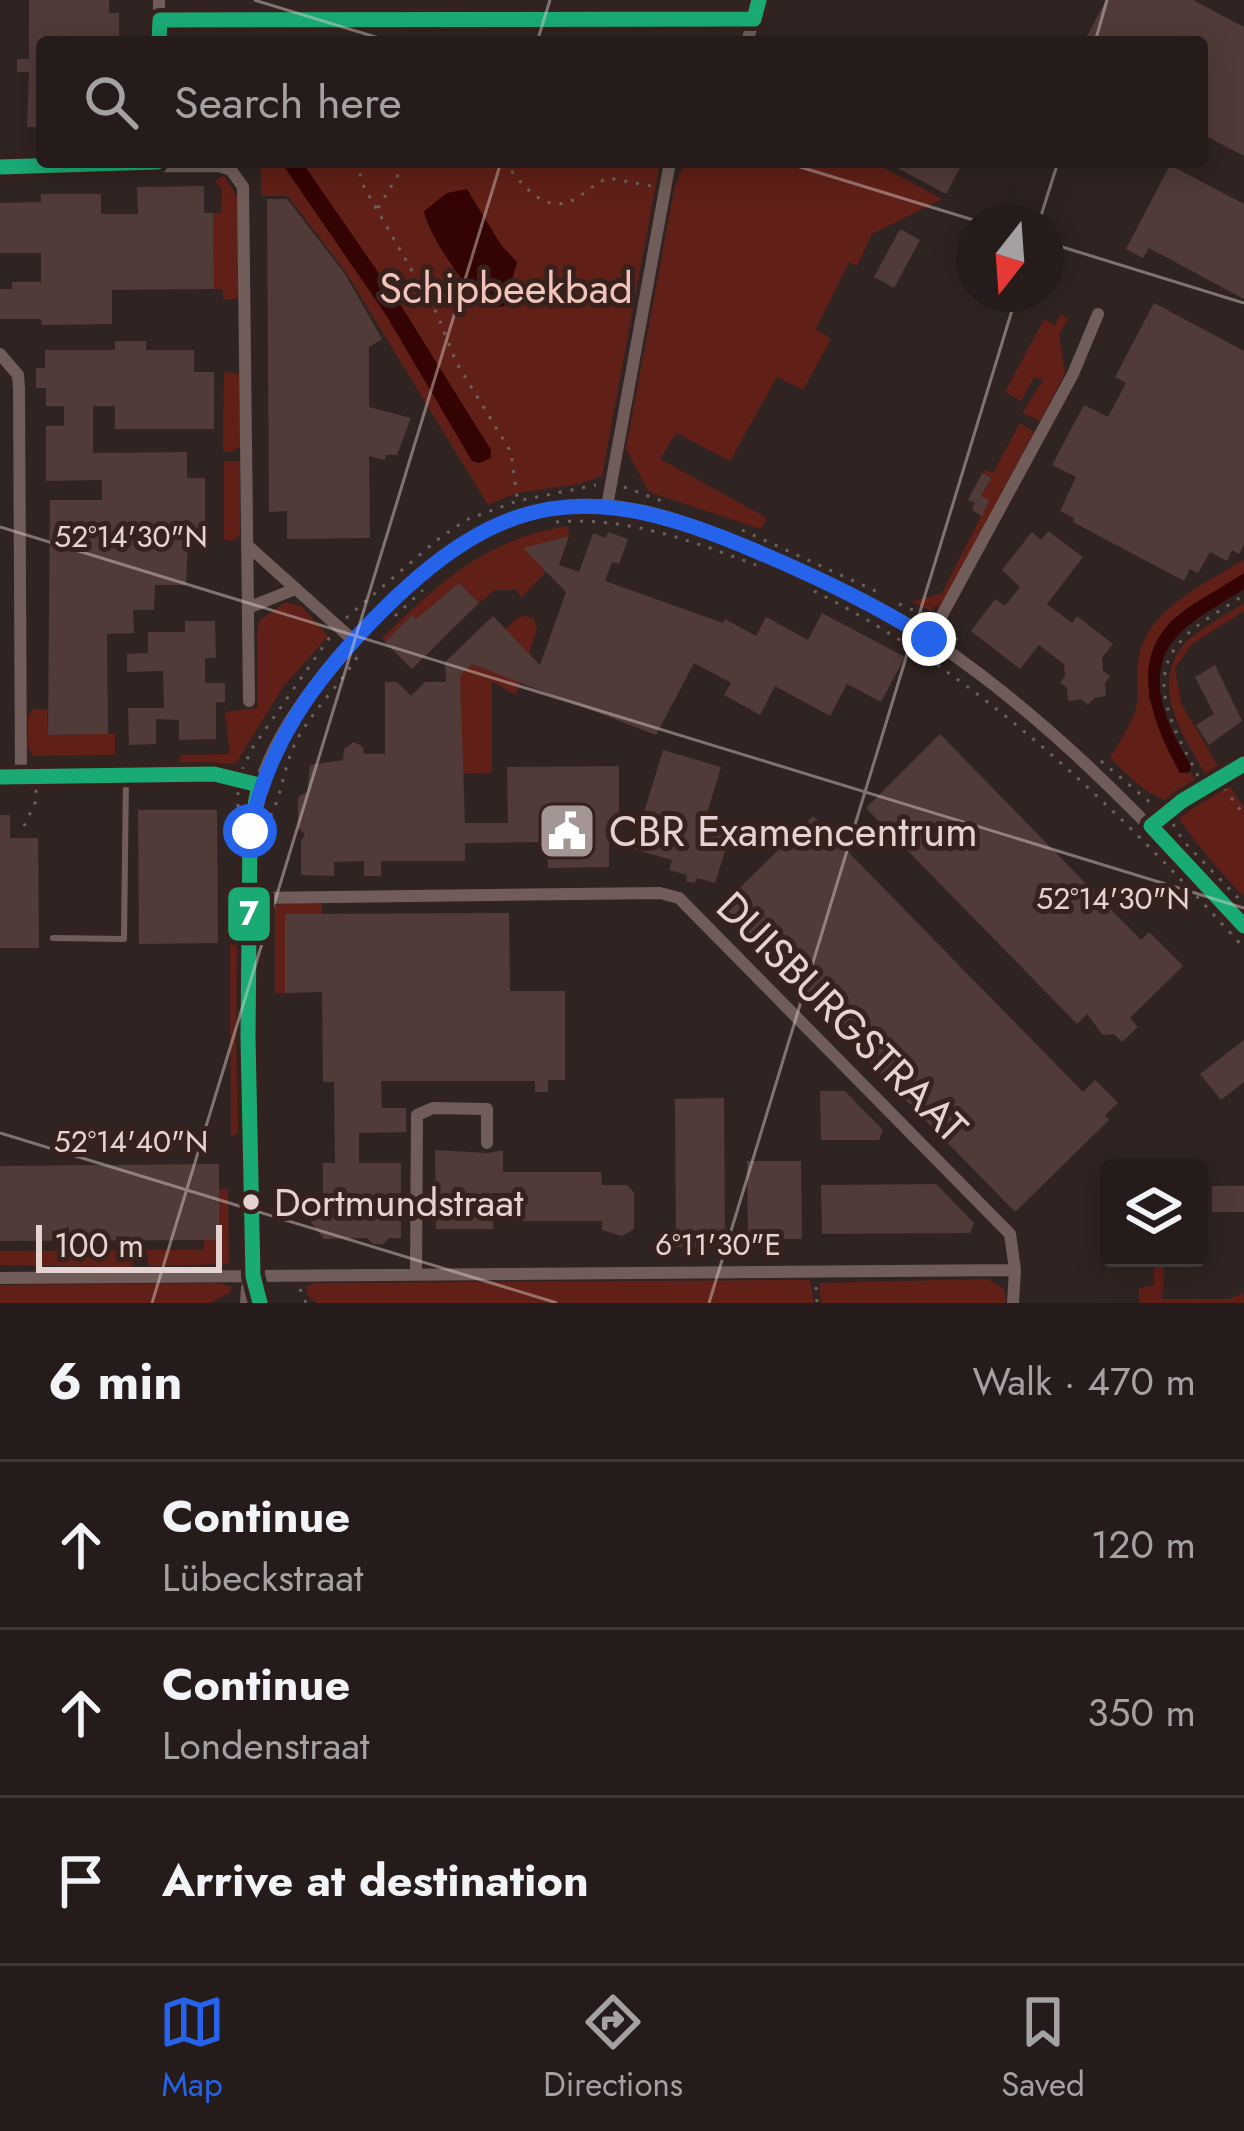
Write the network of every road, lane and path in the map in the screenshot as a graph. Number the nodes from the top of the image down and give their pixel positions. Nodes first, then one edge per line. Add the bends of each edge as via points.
1 (159, 0) edge
2 (760, 0) edge
3 (754, 19) junction
4 (160, 20) junction
5 (159, 36) edge
6 (749, 36) edge
7 (36, 166) edge
8 (0, 167) edge
9 (226, 168) edge
10 (359, 168) edge
11 (402, 168) edge
12 (509, 168) edge
13 (669, 168) edge
14 (664, 189) junction
15 (377, 210) junction
16 (1098, 314) dead end
17 (3, 356) edge
18 (610, 485) junction
19 (517, 500) junction
20 (666, 503) dead end
21 (607, 506) junction
22 (556, 522) dead end
23 (725, 524) dead end
24 (248, 545) junction
25 (769, 570) dead end
26 (430, 583) dead end
27 (805, 586) dead end
28 (295, 590) junction
29 (883, 595) dead end
30 (1244, 595) edge
31 (898, 603) dead end
32 (248, 608) junction
33 (938, 623) junction
34 (387, 624) dead end
35 (338, 627) junction
36 (929, 639) junction
37 (358, 644) junction
38 (962, 645) dead end
39 (249, 701) dead end
40 (1087, 748) dead end
41 (1244, 764) edge
42 (0, 776) edge
43 (21, 776) junction
44 (126, 776) junction
45 (1218, 779) junction
46 (240, 780) junction
47 (259, 785) junction
48 (1204, 788) junction
49 (36, 801) dead end
50 (1165, 815) junction
51 (1244, 815) edge
52 (24, 826) dead end
53 (1151, 826) junction
54 (250, 844) junction
55 (249, 898) junction
56 (1244, 904) edge
57 (1244, 926) edge
58 (53, 938) dead end
59 (1244, 948) edge
60 (487, 1143) dead end
61 (1015, 1270) junction
62 (815, 1274) junction
63 (416, 1275) junction
64 (253, 1276) junction
65 (300, 1276) junction
66 (0, 1278) edge
67 (246, 1303) edge
68 (260, 1303) edge
69 (306, 1303) edge
70 (817, 1303) edge
71 (1013, 1303) edge

1 - 4 street
2 - 3 street
3 - 4 street
3 - 6 street
4 - 5 street
7 - 8 street
9 - 24 street via 243,187
10 - 15 path
11 - 15 path
12 - 14 path via 552,204 608,178
13 - 14 street
14 - 18 street
15 - 19 path via 511,452
16 - 33 street
17 - 43 street via 19,389
18 - 19 path
18 - 20 path
18 - 21 street
19 - 35 path via 437,540
21 - 36 street via 740,544
21 - 37 street via 532,512 467,538 398,593
22 - 25 path via 640,527
23 - 29 path
24 - 28 street
24 - 32 street
26 - 34 path
27 - 59 path via 924,653 1053,756
28 - 32 street
28 - 35 street
30 - 48 path via 1179,641 1165,674 1169,718
31 - 33 path
32 - 39 street
33 - 36 street
33 - 38 path
35 - 37 street
35 - 46 path via 253,747
36 - 53 street
37 - 47 street via 295,714
37 - 54 path via 295,742 272,814
40 - 50 path
41 - 45 street
42 - 43 street
43 - 44 street
44 - 46 street
44 - 58 lane via 124,939
45 - 48 street
45 - 51 path
46 - 47 street
46 - 54 path via 238,817
47 - 54 street
48 - 50 street
49 - 52 path
50 - 53 street
50 - 56 path
53 - 57 street
54 - 55 street
55 - 61 street, DUISBURGSTRAAT via 679,898 1014,1231
55 - 64 street
60 - 63 street via 487,1108 417,1115
61 - 62 street
61 - 71 street, DUISBURGSTRAAT
62 - 63 street
62 - 70 path
63 - 65 street
64 - 65 street
64 - 66 street
64 - 67 street
64 - 68 street
65 - 69 path

